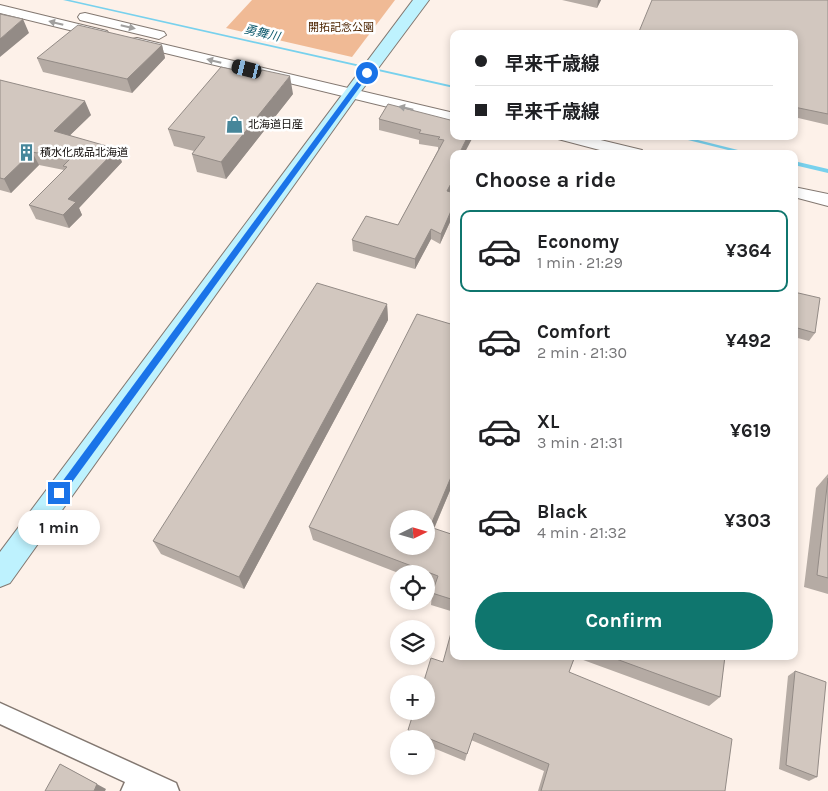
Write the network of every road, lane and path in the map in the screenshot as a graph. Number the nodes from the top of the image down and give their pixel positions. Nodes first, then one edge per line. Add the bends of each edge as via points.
1 (12, 0) edge
2 (421, 0) edge
3 (0, 9) edge
4 (363, 78) junction
5 (450, 105) edge
6 (450, 116) edge
7 (579, 140) edge
8 (620, 150) edge
9 (798, 193) edge
10 (828, 200) edge
11 (0, 574) edge
12 (0, 713) edge
13 (136, 784) edge
14 (168, 791) edge

1 -> 4 street
2 - 4 main road
4 -> 3 street
4 - 5 street
6 -> 4 street
4 - 11 main road
7 - 8 street
9 - 10 street
12 - 13 street
13 - 14 street

